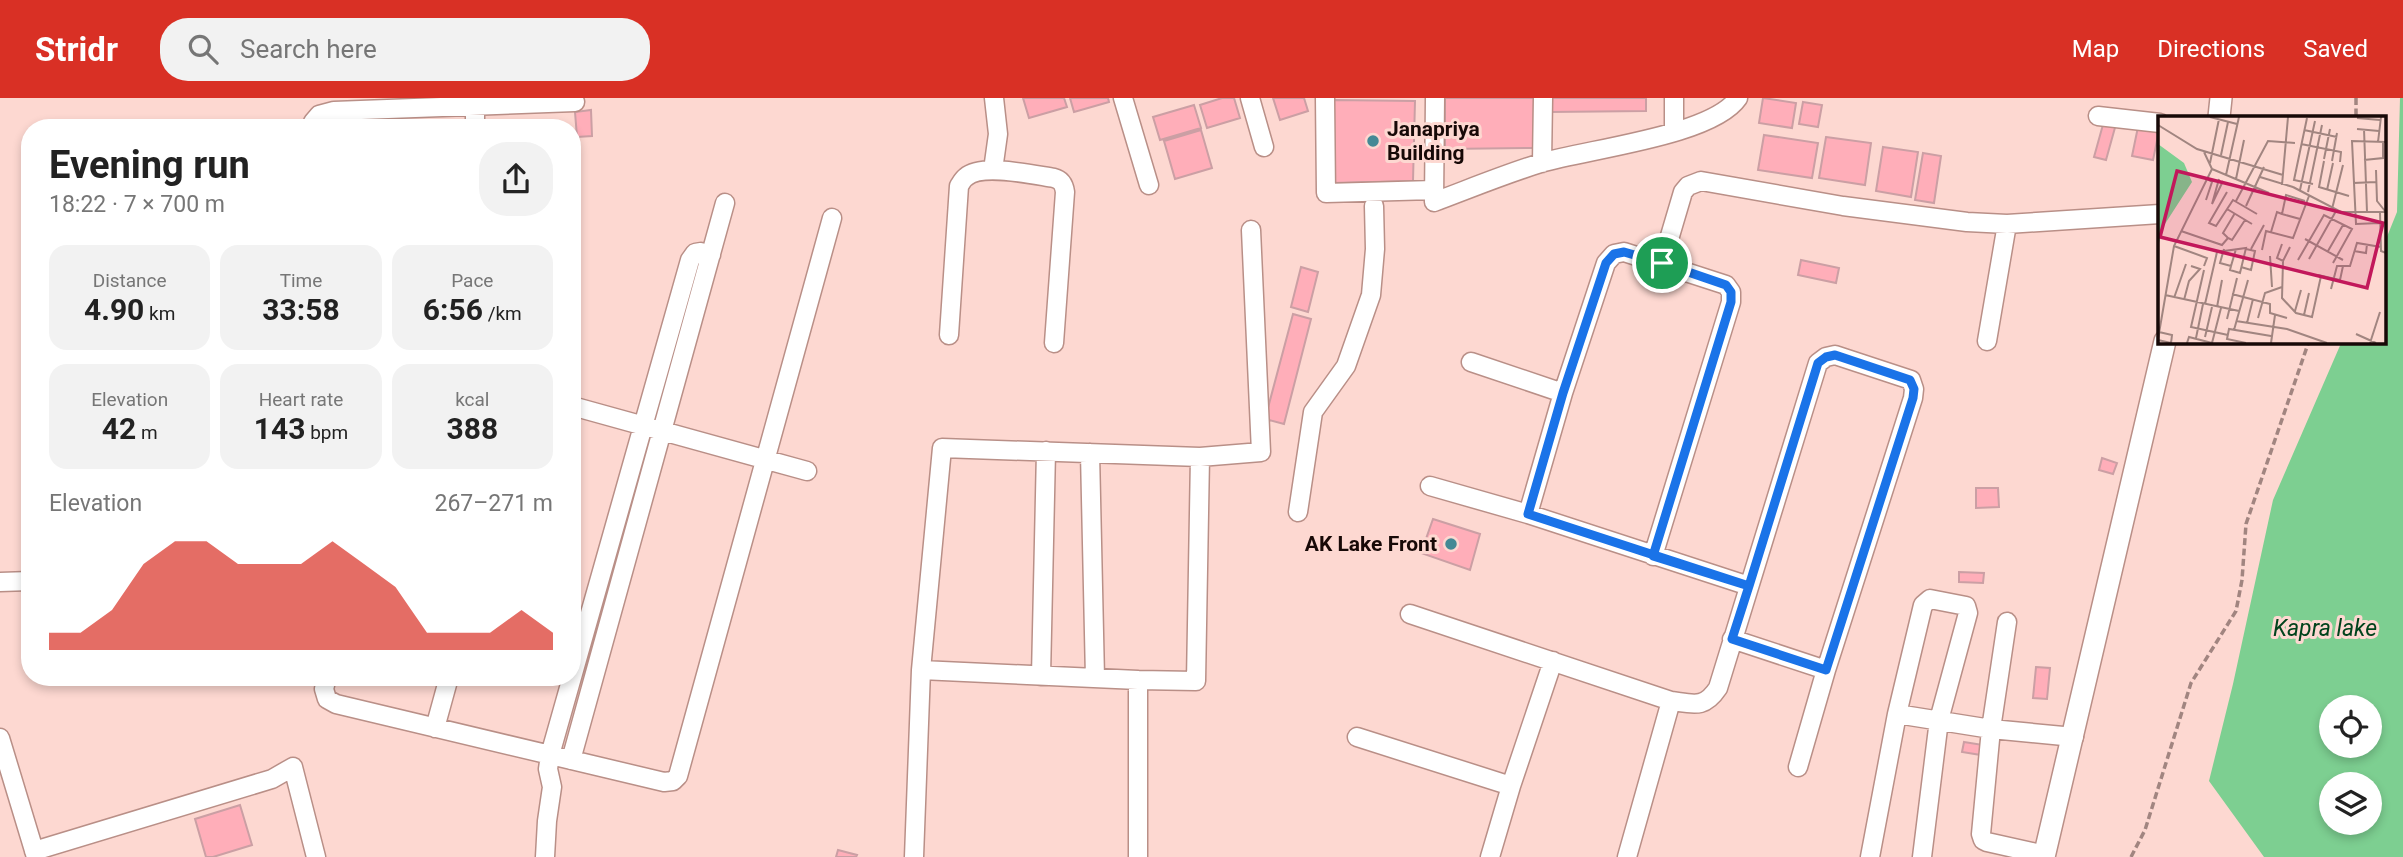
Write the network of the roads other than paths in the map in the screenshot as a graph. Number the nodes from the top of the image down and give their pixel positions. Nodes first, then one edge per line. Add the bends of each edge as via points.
1 (994, 98) edge
2 (1123, 98) edge
3 (1250, 98) edge
4 (1325, 98) edge
5 (1435, 98) edge
6 (1543, 98) edge
7 (1674, 98) edge
8 (1738, 98) edge
9 (2221, 98) edge
10 (532, 101) edge
11 (575, 102) dead end
12 (333, 104) edge
13 (475, 107) junction
14 (389, 112) edge
15 (2098, 116) dead end
16 (2219, 116) edge
17 (316, 119) edge
18 (475, 119) edge
19 (2158, 122) edge
20 (1674, 132) junction
21 (1264, 147) dead end
22 (1542, 163) junction
23 (993, 170) junction
24 (1149, 185) dead end
25 (1434, 190) junction
26 (725, 203) dead end
27 (1374, 206) dead end
28 (2158, 214) edge
29 (832, 218) dead end
30 (2007, 224) junction
31 (1251, 230) dead end
32 (710, 255) junction
33 (1662, 263) junction
34 (949, 335) dead end
35 (1987, 341) dead end
36 (1054, 343) dead end
37 (2165, 343) edge
38 (1471, 362) dead end
39 (1563, 393) junction
40 (581, 408) edge
41 (643, 425) junction
42 (661, 431) junction
43 (1046, 451) junction
44 (1090, 453) junction
45 (1200, 457) junction
46 (765, 460) junction
47 (807, 471) dead end
48 (1430, 486) dead end
49 (1298, 512) dead end
50 (1528, 514) junction
51 (1653, 556) junction
52 (21, 581) edge
53 (0, 582) edge
54 (1749, 586) junction
55 (1410, 614) dead end
56 (2007, 622) dead end
57 (1732, 639) junction
58 (581, 645) edge
59 (1553, 662) junction
60 (921, 670) junction
61 (1826, 670) junction
62 (1041, 676) junction
63 (1095, 678) junction
64 (1138, 680) junction
65 (325, 686) edge
66 (447, 686) edge
67 (569, 686) edge
68 (1671, 701) junction
69 (1897, 714) junction
70 (1939, 720) junction
71 (435, 728) junction
72 (1991, 729) junction
73 (1357, 737) dead end
74 (2074, 737) junction
75 (0, 738) edge
76 (550, 755) junction
77 (571, 761) junction
78 (1798, 767) dead end
79 (1511, 786) junction
80 (552, 787) junction
81 (35, 854) edge
82 (2045, 856) edge
83 (316, 857) edge
84 (545, 857) edge
85 (914, 857) edge
86 (1139, 857) edge
87 (1490, 857) edge
88 (1627, 857) edge
89 (1870, 857) edge
90 (1922, 857) edge

1 - 23 street via 998,134
2 - 24 street
3 - 21 street
4 - 25 street via 1326,193
5 - 25 street
6 - 22 street
7 - 20 street
8 - 20 street via 1727,110
9 - 16 street
10 - 11 street
10 - 13 street
12 - 14 street
12 - 17 street
13 - 14 street
13 - 18 street
15 - 19 street
20 - 22 street
22 - 25 street via 1434,202
23 - 34 street via 975,172 960,186
23 - 36 street via 1059,179 1064,186
26 - 32 street
27 - 49 street via 1371,295 1346,366 1313,412
28 - 30 street
29 - 46 street
30 - 33 street via 1843,206 1701,181 1683,192
30 - 35 street
31 - 45 street via 1261,452
32 - 41 street via 695,253 690,260
32 - 42 street
33 - 39 street via 1624,252 1614,254 1606,263
33 - 51 street via 1726,285 1731,302
37 - 74 street
38 - 39 street
39 - 50 street
40 - 41 street
41 - 42 street
41 - 58 street
42 - 46 street
42 - 77 street
43 - 44 street
43 - 60 street via 942,448
43 - 62 street
44 - 45 street
44 - 63 street
45 - 64 street via 1196,681
46 - 47 street
46 - 77 street via 678,776 664,782
48 - 50 street
50 - 51 street
51 - 54 street
52 - 53 street
54 - 57 street
54 - 61 street via 1818,363 1835,355 1910,380 1913,398
55 - 59 street
56 - 72 street
57 - 61 street
57 - 68 street via 1711,700 1698,705
59 - 68 street
59 - 79 street
60 - 62 street
60 - 85 street
61 - 78 street
62 - 63 street
63 - 64 street
64 - 86 street
65 - 71 street via 327,699 336,704
66 - 71 street
67 - 76 street
68 - 88 street
69 - 70 street
69 - 70 street via 1923,605 1930,599 1968,610
69 - 89 street
70 - 72 street
70 - 90 street
71 - 76 street
72 - 74 street
72 - 82 street via 1983,840
73 - 79 street
74 - 82 street
75 - 81 street
76 - 77 street
76 - 80 street
77 - 80 street
79 - 87 street
80 - 84 street
81 - 83 street via 272,779 293,767

